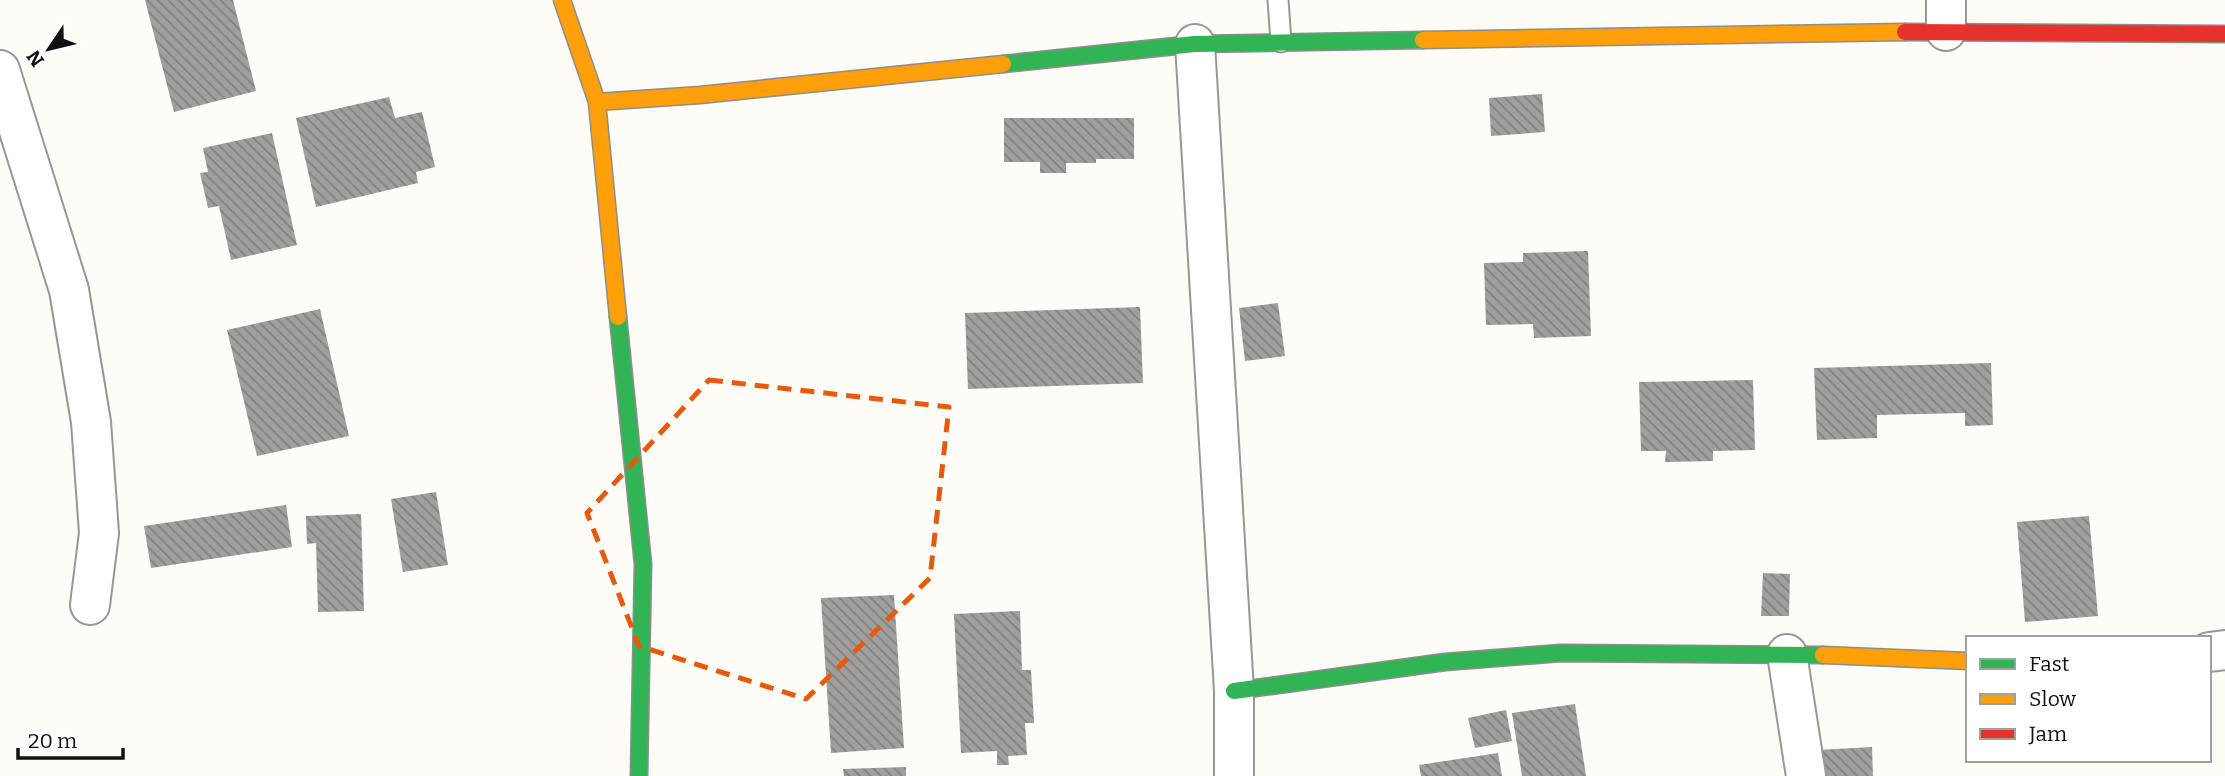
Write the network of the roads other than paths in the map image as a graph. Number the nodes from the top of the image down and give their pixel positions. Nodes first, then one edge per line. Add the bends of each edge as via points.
1 (562, 0) edge
2 (1278, 0) edge
3 (1946, 15) edge
4 (2225, 34) edge
5 (1280, 42) junction
6 (1195, 44) junction
7 (0, 70) edge
8 (597, 102) junction
9 (90, 605) dead end
10 (1787, 654) junction
11 (1966, 661) edge
12 (1234, 691) junction
13 (639, 776) edge
14 (1234, 776) edge
15 (1806, 776) edge

1 - 8 street
2 - 5 lane
3 - 4 street
3 - 5 street
5 - 6 street
6 - 8 street
6 - 12 street
7 - 9 street via 71,303 91,422 99,533
8 - 13 street via 643,564
10 - 11 street
10 - 12 street via 1561,653 1446,662
10 - 15 street
12 - 14 street

